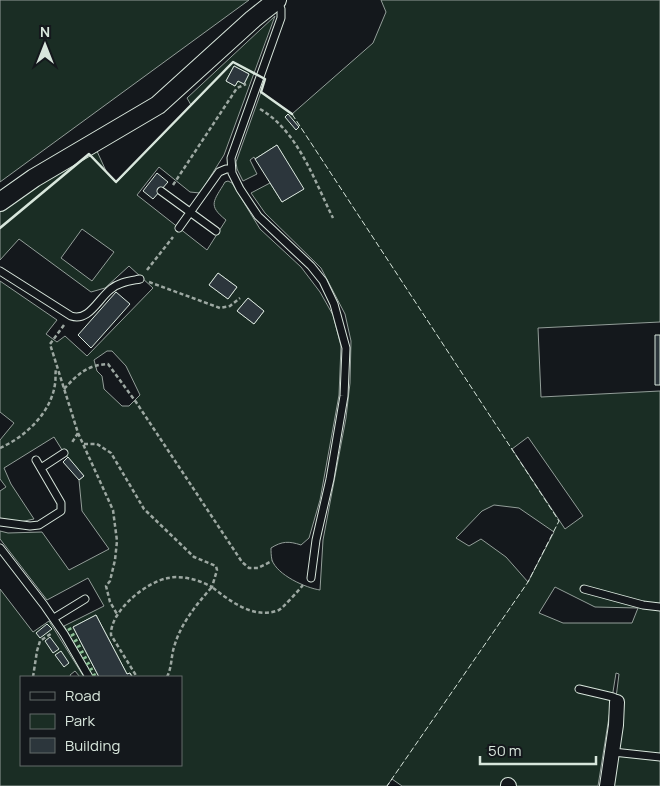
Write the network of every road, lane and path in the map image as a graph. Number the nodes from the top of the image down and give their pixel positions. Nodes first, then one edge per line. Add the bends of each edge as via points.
1 (277, 0) edge
2 (256, 87) junction
3 (250, 105) junction
4 (231, 169) junction
5 (164, 193) joint
6 (0, 202) edge
7 (190, 212) junction
8 (333, 218) dead end
9 (179, 228) joint
10 (216, 231) dead end
11 (0, 271) edge
12 (140, 279) junction
13 (240, 298) dead end
14 (71, 316) junction
15 (57, 367) junction
16 (64, 389) junction
17 (78, 434) junction
18 (84, 444) junction
19 (0, 448) edge
20 (64, 453) joint
21 (36, 460) dead end
22 (41, 468) junction
23 (0, 522) edge
24 (0, 548) edge
25 (272, 561) dead end
26 (311, 578) joint
27 (212, 587) junction
28 (584, 589) dead end
29 (85, 599) dead end
30 (660, 607) edge
31 (118, 614) junction
32 (54, 618) junction
33 (60, 628) junction
34 (33, 676) edge
35 (88, 676) edge
36 (136, 676) edge
37 (168, 676) edge
38 (579, 689) dead end
39 (617, 702) joint
40 (613, 752) junction
41 (660, 757) edge
42 (607, 786) edge

1 - 2 lane via 281,18
1 - 6 street via 158,105 34,178
2 - 3 lane
2 - 5 path via 247,84 237,88
3 - 4 lane via 231,158
3 - 8 path via 264,111 282,127 301,153
4 - 7 lane via 219,172
4 - 26 lane via 258,216 311,266 323,282 334,304 346,348 344,396
5 - 7 lane
7 - 9 lane
7 - 10 lane
9 - 12 path
11 - 14 lane
12 - 13 path via 220,308 230,306
12 - 14 lane via 120,283 86,315
14 - 15 path via 50,344
15 - 16 path
15 - 19 path via 49,402 33,426
16 - 17 path
16 - 25 path via 80,373 96,365 108,364 242,562 248,568 258,568
17 - 18 path
17 - 20 path
18 - 27 path via 97,444 111,453 144,509 194,557 216,566
18 - 31 path via 113,510 116,560 106,586 110,602
20 - 22 lane
21 - 22 lane
22 - 23 lane via 61,504 60,512 39,525
24 - 32 lane
26 - 27 path via 280,610 260,613 230,602
27 - 31 path via 198,579 168,578 150,584
27 - 37 path via 182,624
28 - 30 lane
29 - 32 lane
31 - 36 path via 111,635
32 - 33 lane
33 - 34 path via 40,641
33 - 35 lane
38 - 39 lane via 613,697
39 - 40 street
40 - 41 lane
40 - 42 street

